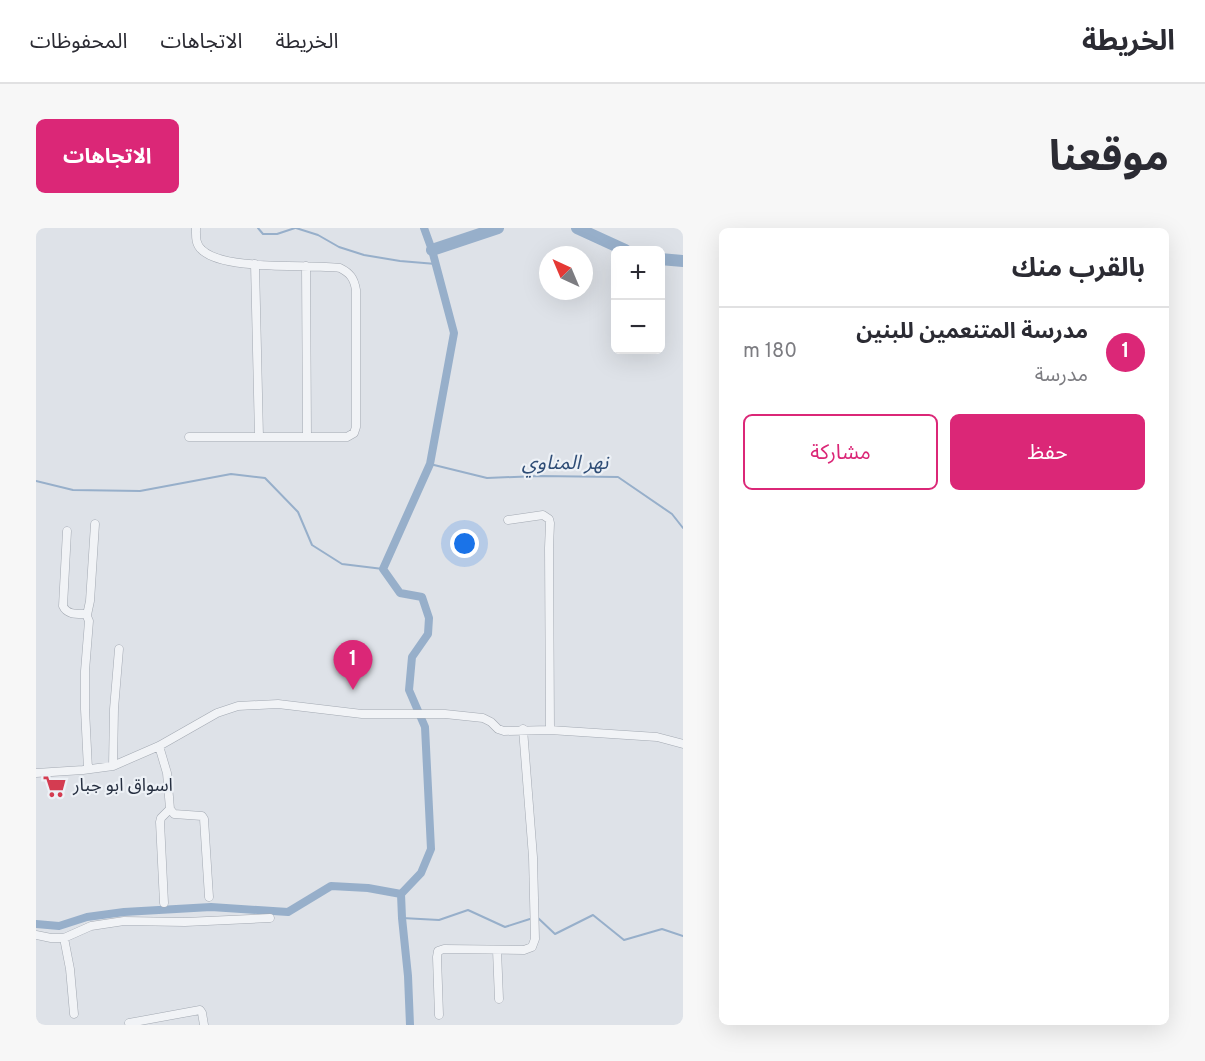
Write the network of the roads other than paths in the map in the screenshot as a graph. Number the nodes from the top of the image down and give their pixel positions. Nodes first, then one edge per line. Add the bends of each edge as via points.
1 (196, 228) edge
2 (255, 264) junction
3 (306, 266) junction
4 (189, 437) dead end
5 (259, 437) junction
6 (307, 437) junction
7 (508, 519) dead end
8 (95, 524) dead end
9 (66, 531) dead end
10 (87, 615) junction
11 (119, 649) dead end
12 (524, 729) junction
13 (550, 730) junction
14 (683, 744) edge
15 (159, 746) junction
16 (113, 765) junction
17 (88, 769) junction
18 (36, 772) edge
19 (170, 809) junction
20 (208, 897) dead end
21 (164, 903) dead end
22 (270, 918) dead end
23 (36, 935) edge
24 (64, 938) junction
25 (497, 950) junction
26 (499, 999) dead end
27 (74, 1014) dead end
28 (439, 1015) dead end
29 (129, 1023) dead end
30 (204, 1025) edge

1 - 2 street via 202,250 213,257
2 - 3 street
2 - 5 street
3 - 6 street
3 - 6 street via 340,268 350,273 356,290 354,434
4 - 5 street
5 - 6 street
7 - 13 street via 543,515 550,523
8 - 10 street
9 - 10 street via 63,606 70,613
10 - 17 street
11 - 16 street
12 - 13 street
12 - 15 street via 498,729 483,718 454,715 362,714 278,704 238,706 217,713
12 - 25 street via 536,939 532,947 524,950
13 - 14 street via 657,737
15 - 16 street
15 - 19 street via 167,773
16 - 17 street
17 - 18 street
19 - 20 street via 174,814 204,819
19 - 21 street via 160,818
22 - 24 street via 124,921 91,926
23 - 24 street
24 - 27 street
25 - 26 street
25 - 28 street via 438,951
29 - 30 street via 200,1010

